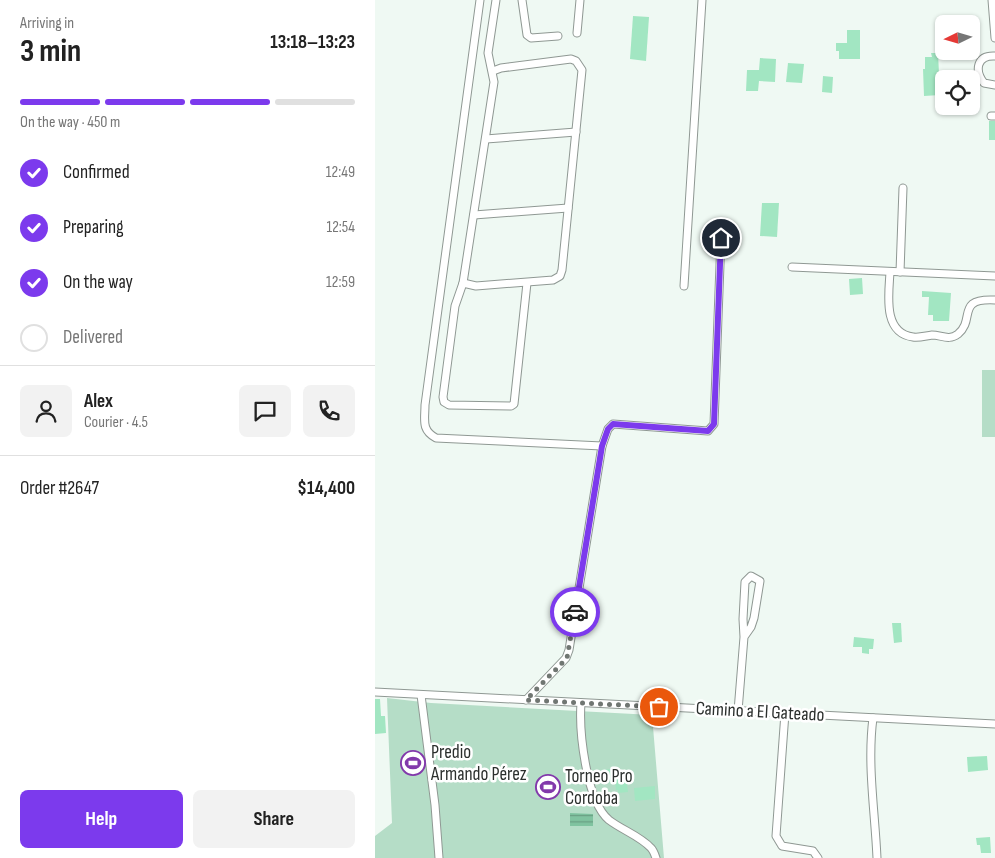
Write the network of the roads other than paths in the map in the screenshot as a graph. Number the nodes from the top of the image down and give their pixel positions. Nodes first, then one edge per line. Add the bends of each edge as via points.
1 (480, 0) edge
2 (496, 0) edge
3 (523, 0) edge
4 (581, 0) edge
5 (702, 0) edge
6 (992, 0) edge
7 (577, 33) dead end
8 (557, 36) dead end
9 (995, 38) edge
10 (995, 56) edge
11 (493, 71) junction
12 (995, 85) edge
13 (576, 132) junction
14 (486, 139) junction
15 (903, 188) dead end
16 (568, 208) junction
17 (474, 215) junction
18 (721, 238) dead end
19 (792, 267) dead end
20 (890, 272) junction
21 (900, 272) junction
22 (995, 276) edge
23 (527, 282) junction
24 (463, 283) junction
25 (685, 286) dead end
26 (995, 300) edge
27 (602, 446) junction
28 (744, 637) junction
29 (375, 692) edge
30 (421, 695) junction
31 (526, 700) junction
32 (581, 703) junction
33 (738, 711) junction
34 (785, 713) junction
35 (873, 718) junction
36 (995, 724) edge
37 (439, 858) edge
38 (656, 858) edge
39 (818, 858) edge
40 (877, 858) edge

1 - 27 street via 425,405 425,428 436,438
2 - 11 street via 489,53
3 - 8 street via 527,35 531,38
4 - 7 street
5 - 25 street
6 - 9 street
10 - 12 street via 985,56 978,68 984,83
11 - 13 street via 571,59 576,61 582,70
11 - 14 street
13 - 14 street
13 - 16 street
14 - 17 street
15 - 21 street
16 - 17 street
16 - 23 street via 560,276 553,280
17 - 24 street
18 - 27 street via 713,428 708,431 613,424
19 - 20 street
20 - 21 street
20 - 26 street via 891,320 905,335 953,337 959,333 972,303
21 - 22 street
23 - 24 street via 476,286
23 - 24 street via 514,404 511,406 449,405 444,402 455,306
27 - 31 street via 567,658
28 - 28 street via 754,618 760,581 751,576 745,582
28 - 33 street
29 - 30 street, Camino a El Gateado
30 - 31 street, Camino a El Gateado
30 - 37 street
31 - 32 street, Camino a El Gateado
32 - 33 street, Camino a El Gateado
32 - 38 street via 582,745 589,780 598,803 607,818 652,848
33 - 34 street, Camino a El Gateado
34 - 35 street, Camino a El Gateado
34 - 39 street via 776,836 781,846 813,852
35 - 36 street, Camino a El Gateado
35 - 40 street via 871,753

